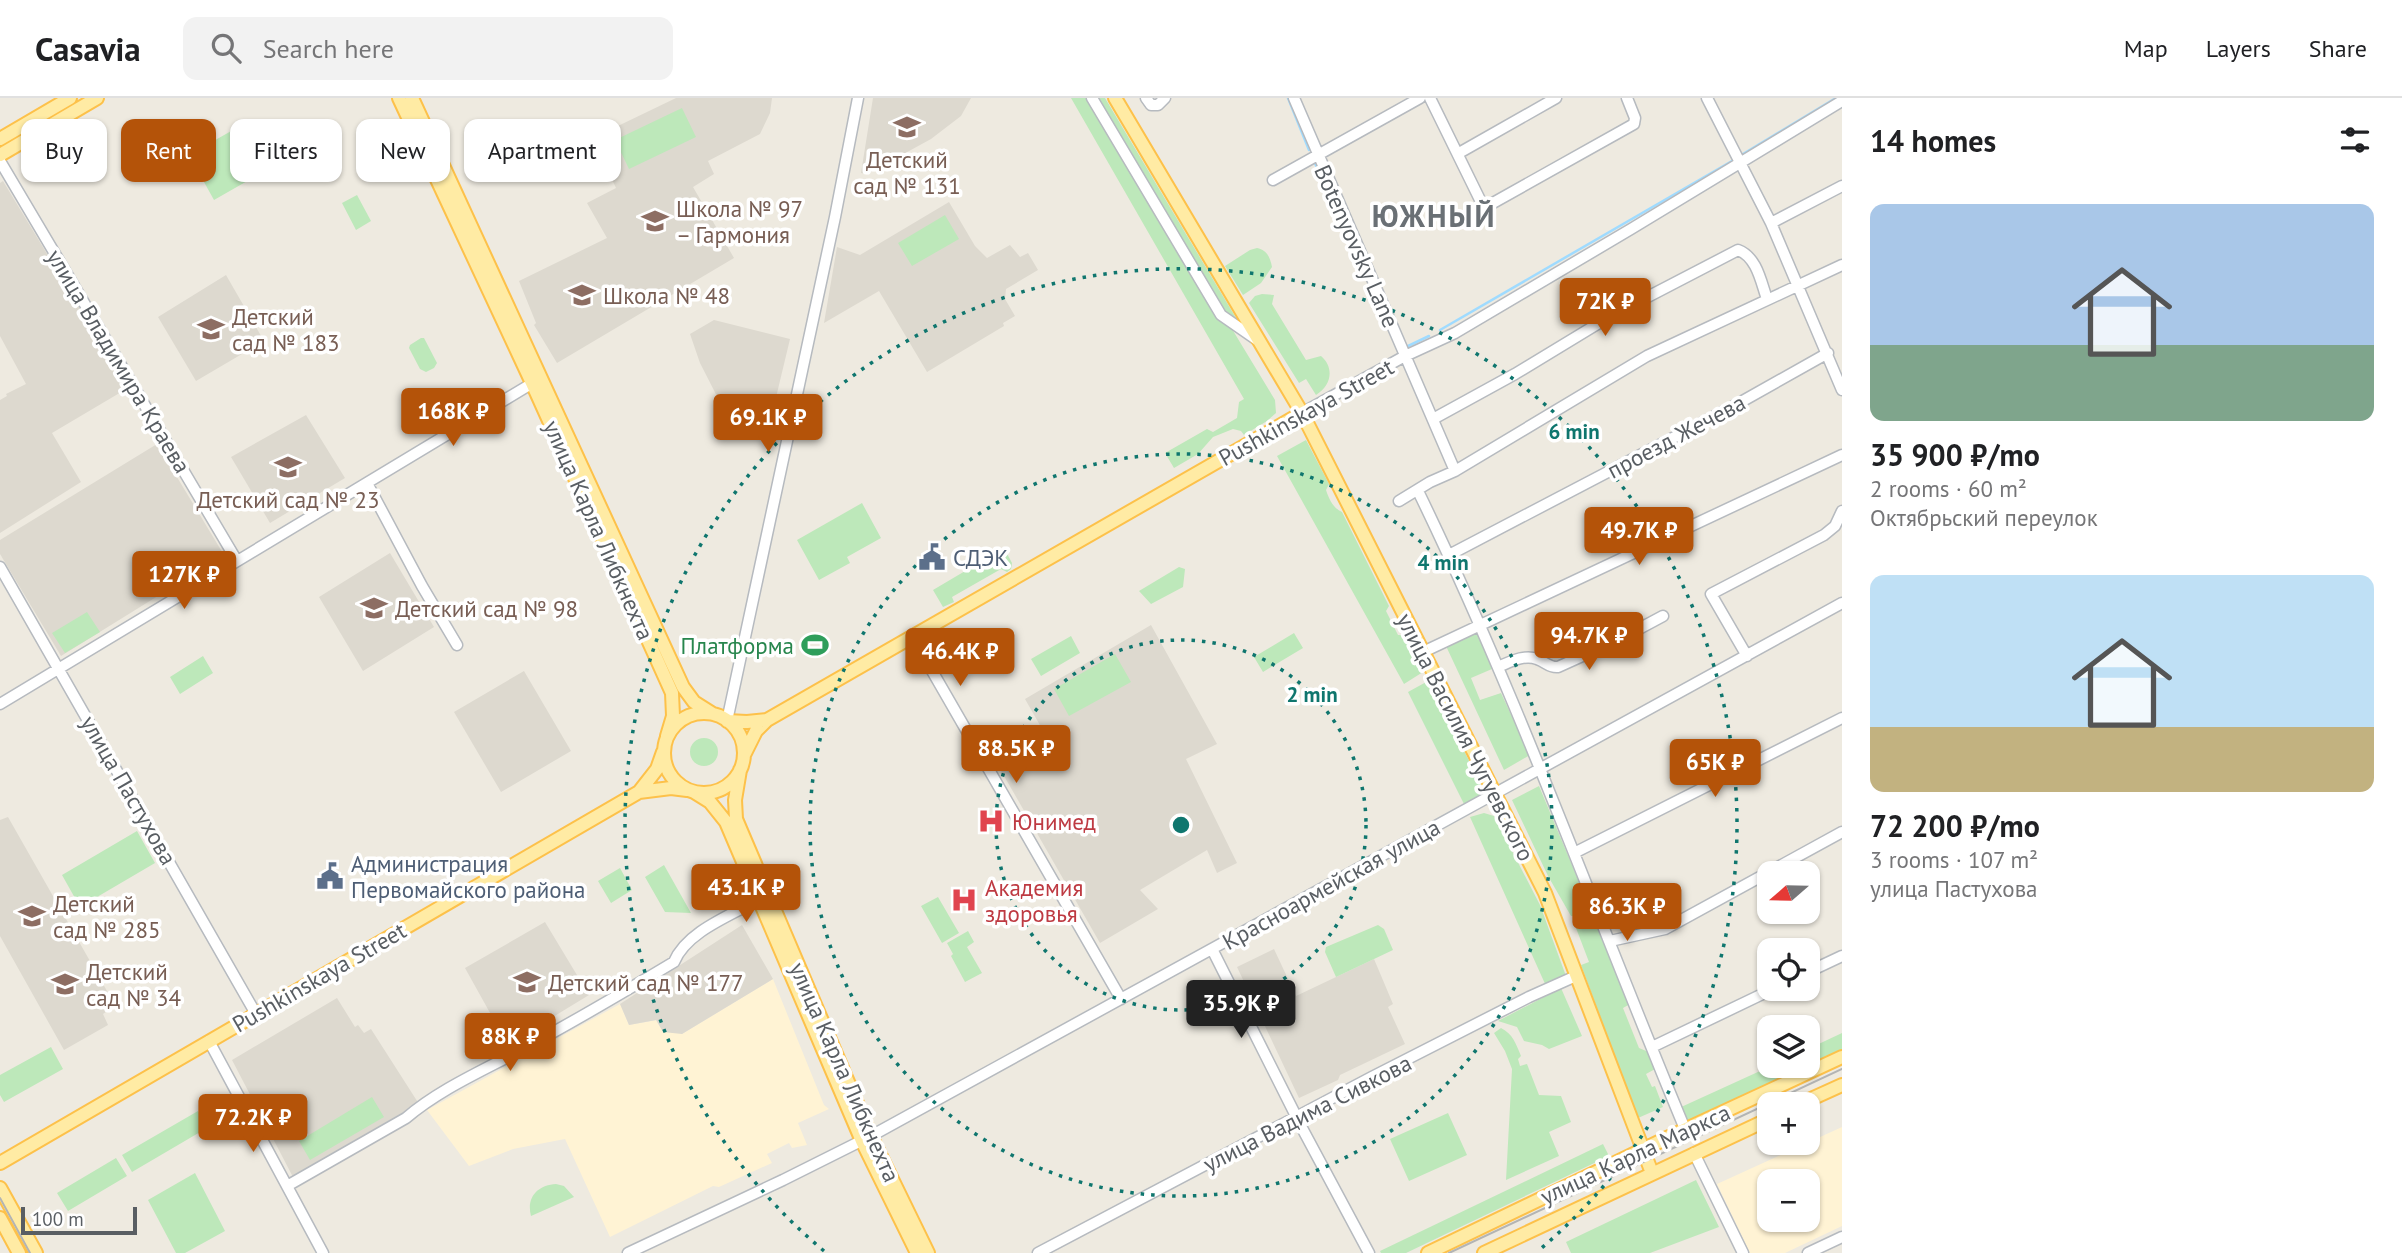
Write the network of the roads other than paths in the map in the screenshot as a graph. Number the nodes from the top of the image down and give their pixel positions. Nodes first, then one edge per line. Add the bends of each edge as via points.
1 (70, 98) edge
2 (97, 98) edge
3 (399, 98) edge
4 (412, 98) edge
5 (858, 98) edge
6 (1092, 98) edge
7 (1115, 98) edge
8 (1146, 98) edge
9 (1166, 98) edge
10 (1294, 98) edge
11 (1420, 98) edge
12 (1430, 98) edge
13 (1556, 98) edge
14 (1627, 98) edge
15 (1707, 98) edge
16 (1842, 101) edge
17 (0, 139) edge
18 (1459, 153) junction
19 (0, 155) edge
20 (1317, 155) junction
21 (0, 161) edge
22 (1740, 162) junction
23 (1273, 180) dead end
24 (1842, 186) edge
25 (1771, 223) junction
26 (1842, 265) edge
27 (1799, 287) junction
28 (1767, 299) junction
29 (1257, 340) junction
30 (1828, 353) junction
31 (1405, 356) junction
32 (1838, 370) edge
33 (537, 380) junction
34 (1842, 390) edge
35 (1302, 413) junction
36 (1433, 419) junction
37 (1842, 455) edge
38 (1455, 471) junction
39 (367, 483) junction
40 (1418, 491) junction
41 (1399, 501) dead end
42 (1842, 511) edge
43 (1449, 555) junction
44 (237, 561) junction
45 (0, 567) edge
46 (1842, 603) edge
47 (1663, 616) dead end
48 (1480, 625) junction
49 (912, 636) junction
50 (457, 645) dead end
51 (1423, 652) junction
52 (1747, 656) junction
53 (1498, 667) junction
54 (60, 668) junction
55 (0, 704) edge
56 (713, 714) junction
57 (1842, 718) edge
58 (767, 720) junction
59 (727, 721) junction
60 (667, 736) junction
61 (663, 752) junction
62 (744, 755) junction
63 (1540, 768) junction
64 (740, 770) junction
65 (691, 791) junction
66 (639, 792) junction
67 (1495, 794) junction
68 (1842, 832) edge
69 (1574, 853) junction
70 (761, 891) junction
71 (1610, 942) junction
72 (1212, 949) junction
73 (1842, 956) edge
74 (1820, 966) edge
75 (1576, 976) junction
76 (1757, 997) edge
77 (1121, 999) junction
78 (256, 1014) junction
79 (209, 1041) junction
80 (1652, 1047) junction
81 (1842, 1057) edge
82 (1842, 1085) edge
83 (1820, 1095) edge
84 (1297, 1117) junction
85 (1757, 1124) edge
86 (1685, 1129) junction
87 (866, 1139) junction
88 (1642, 1150) junction
89 (1694, 1153) junction
90 (0, 1163) edge
91 (1652, 1173) junction
92 (287, 1186) junction
93 (0, 1188) edge
94 (0, 1218) edge
95 (1842, 1237) edge
96 (19, 1253) edge
97 (36, 1253) edge
98 (323, 1253) edge
99 (628, 1253) edge
100 (917, 1253) edge
101 (928, 1253) edge
102 (1038, 1253) edge
103 (1368, 1253) edge
104 (1428, 1253) edge
105 (1484, 1253) edge
106 (1743, 1253) edge
107 (1808, 1253) edge

1 - 17 main road
2 - 19 main road
3 - 33 main road, улица Карла Либкнехта
4 - 33 main road, улица Карла Либкнехта
5 - 59 street
6 - 29 street, улица Василия Чугуевского via 1222,314
7 - 29 main road, улица Василия Чугуевского
8 - 9 street via 1150,105
10 - 20 street, Botenyovsky Lane
11 - 20 street
12 - 18 street
13 - 18 street
14 - 18 street via 1634,124 1484,208
15 - 22 street
16 - 22 street, Pushkinskaya Street
20 - 23 street
20 - 31 street, Botenyovsky Lane
21 - 44 street, улица Владимира Краева
22 - 25 street
22 - 31 street, Pushkinskaya Street via 1455,333
24 - 25 street
25 - 27 street
26 - 27 street
27 - 28 street
27 - 30 street
28 - 36 street via 1753,262 1738,250 1609,317
28 - 38 street via 1647,356
29 - 35 main road, улица Василия Чугуевского
30 - 32 street
30 - 43 street, проезд Жечева
31 - 35 street, Pushkinskaya Street
31 - 36 street, Botenyovsky Lane
32 - 34 street
33 - 39 street
33 - 56 main road, улица Карла Либкнехта via 683,687 694,702
33 - 60 main road, улица Карла Либкнехта via 672,693 673,716
35 - 49 main road, Pushkinskaya Street
35 - 51 main road, улица Василия Чугуевского
36 - 38 street, Botenyovsky Lane
37 - 48 street
38 - 40 street
39 - 44 street
39 - 50 street
40 - 41 street
40 - 43 street
42 - 52 street via 1825,535 1711,594
43 - 48 street
44 - 54 street
45 - 54 street, улица Пастухова
46 - 52 street, Красноармейская улица
47 - 53 street via 1558,667 1527,657
48 - 51 street
48 - 53 street
49 - 58 main road, Pushkinskaya Street
49 - 77 street
51 - 67 main road, улица Василия Чугуевского
52 - 63 street, Красноармейская улица
53 - 63 street
54 - 55 street
54 - 78 street, улица Пастухова
56 - 59 main road
56 - 60 main road via 697,713 682,719
57 - 69 street
58 - 59 main road, Pushkinskaya Street
58 - 62 main road, Pushkinskaya Street
59 - 62 main road via 740,735
60 - 61 main road
61 - 65 main road via 670,774
61 - 66 main road, Pushkinskaya Street via 657,769
62 - 64 main road
63 - 67 street, Красноармейская улица
63 - 69 street
64 - 65 main road via 718,791
64 - 70 main road, улица Карла Либкнехта via 736,818
65 - 66 main road, Pushkinskaya Street
65 - 70 main road, улица Карла Либкнехта via 710,802 726,822
66 - 78 main road, Pushkinskaya Street
67 - 72 street, Красноармейская улица
67 - 75 main road, улица Василия Чугуевского via 1545,893
68 - 71 street via 1665,929
69 - 71 street
70 - 87 main road, улица Карла Либкнехта
70 - 92 street via 708,927 678,952 674,962
71 - 80 street
72 - 77 street, Красноармейская улица
72 - 84 street
73 - 74 street
75 - 84 street, улица Вадима Сивкова
75 - 88 main road, улица Василия Чугуевского
76 - 80 street
77 - 87 street, Красноармейская улица
78 - 79 main road, Pushkinskaya Street
79 - 90 main road, Pushkinskaya Street
79 - 92 street
80 - 86 street
81 - 86 main road, улица Карла Маркса
82 - 83 main road
84 - 102 street, улица Вадима Сивкова
84 - 103 street
85 - 89 main road, улица Карла Маркса
86 - 88 main road, улица Карла Маркса
87 - 99 street, Красноармейская улица
87 - 100 main road, улица Карла Либкнехта
87 - 101 main road, улица Карла Либкнехта
88 - 91 main road, улица Василия Чугуевского
88 - 104 main road, улица Карла Маркса
89 - 91 main road, улица Карла Маркса
89 - 106 street
91 - 105 main road, улица Карла Маркса
92 - 98 street
93 - 97 main road
94 - 96 main road
95 - 107 street

